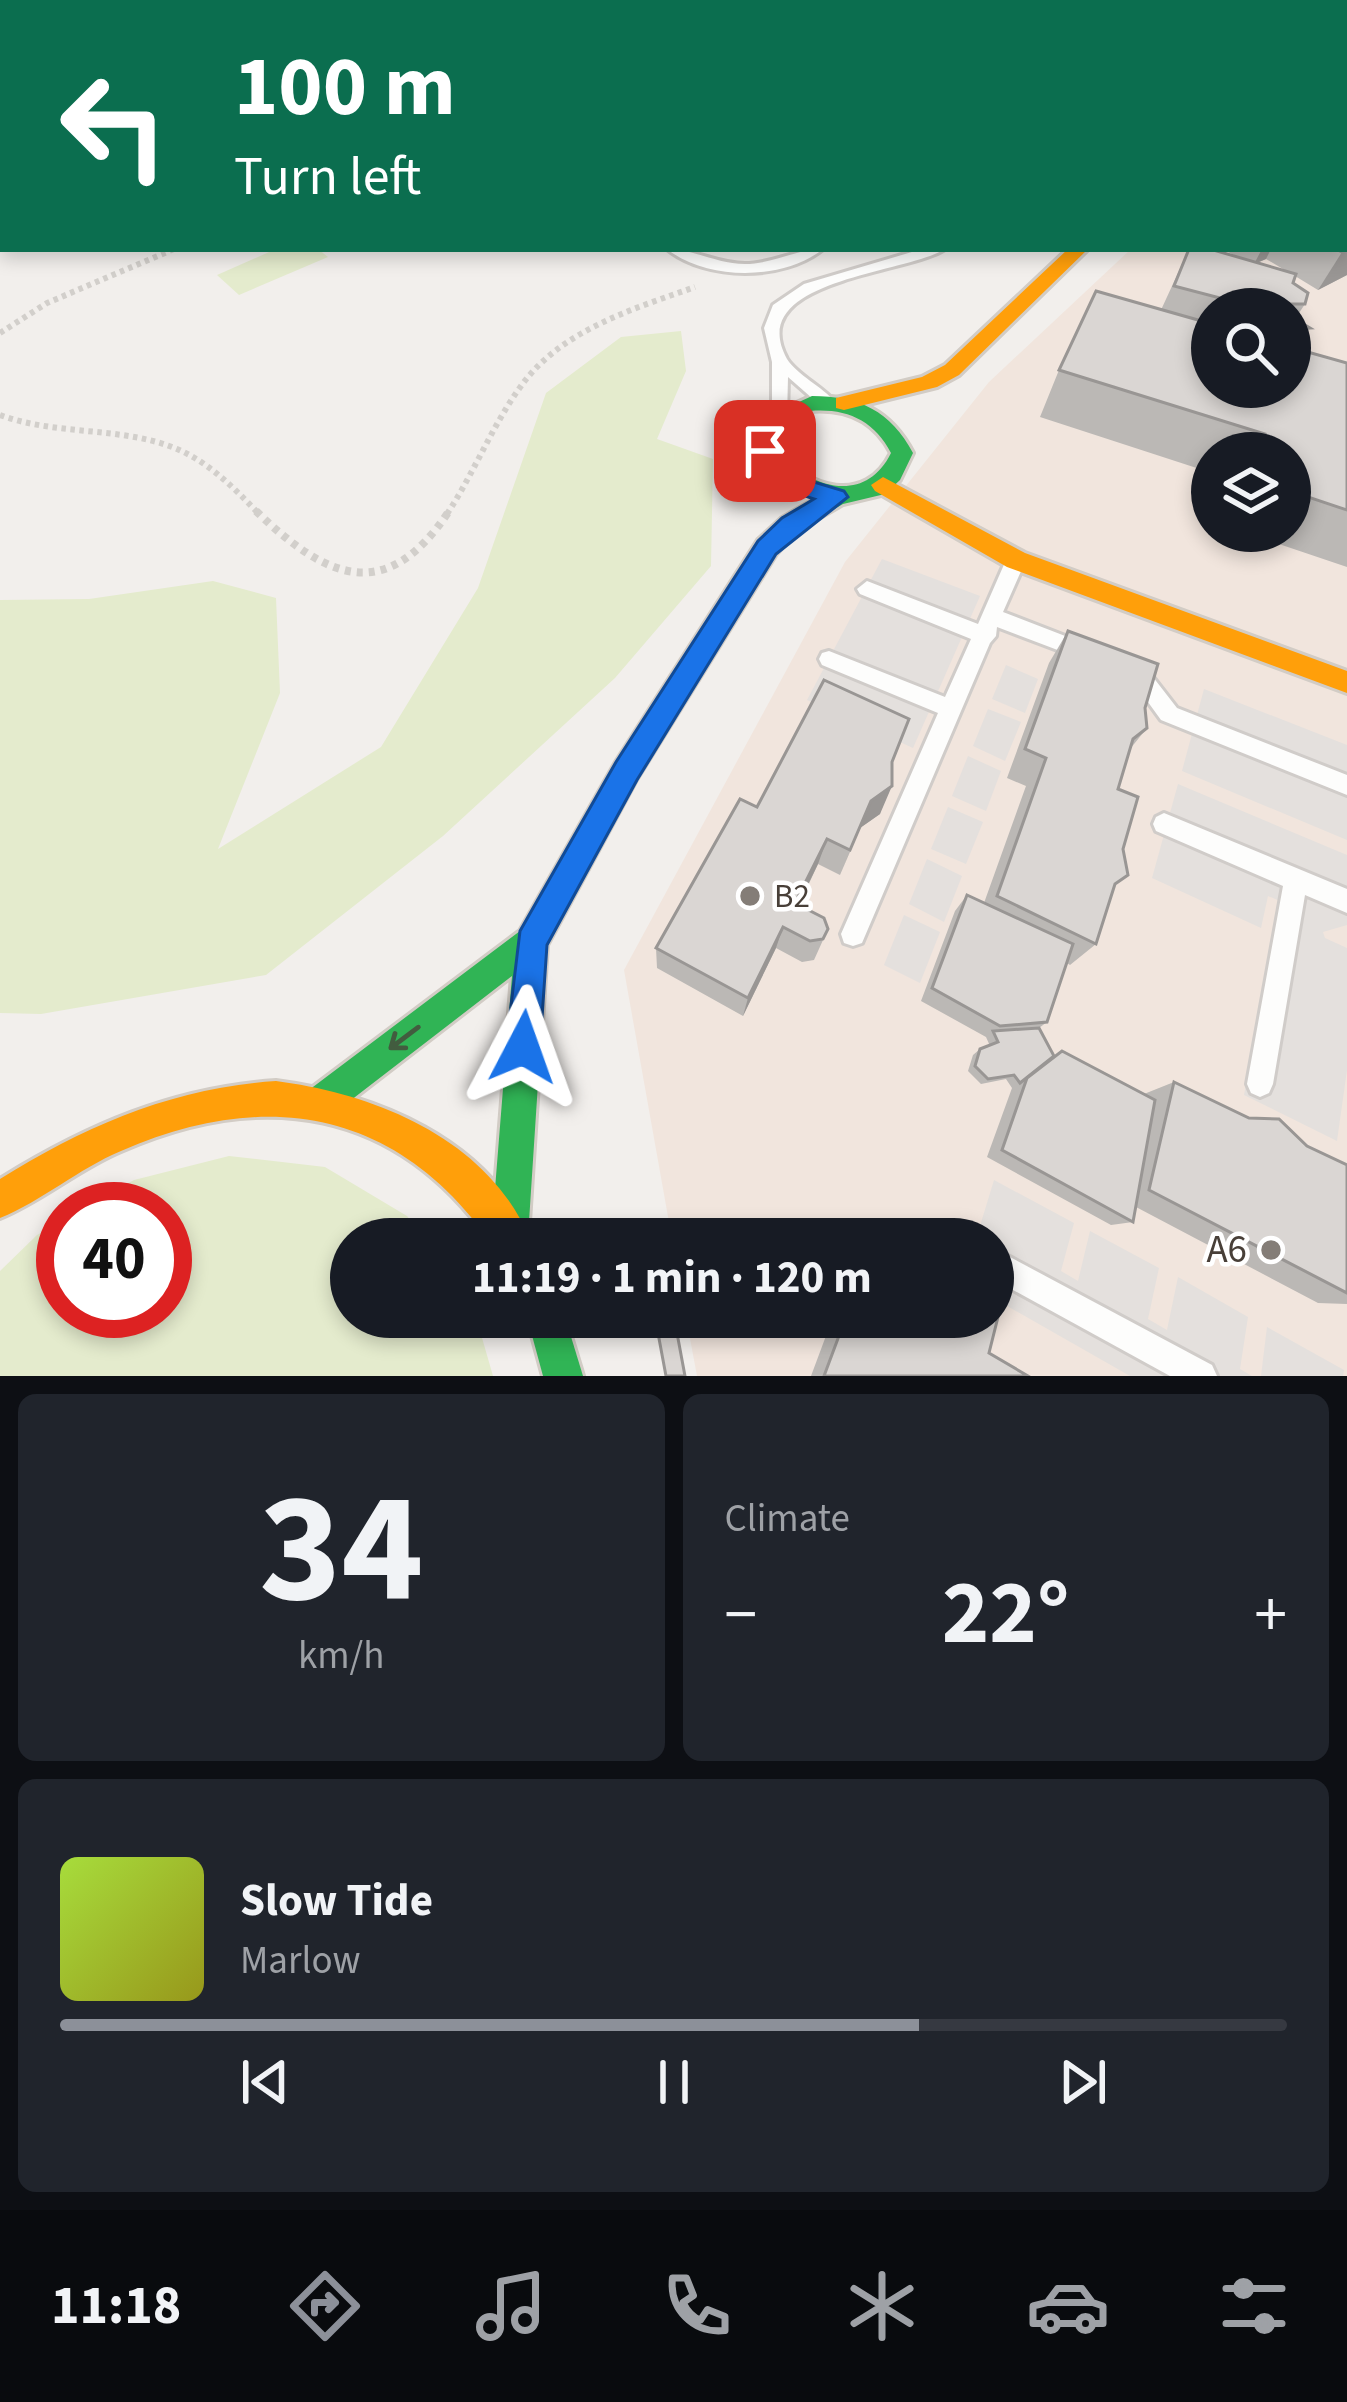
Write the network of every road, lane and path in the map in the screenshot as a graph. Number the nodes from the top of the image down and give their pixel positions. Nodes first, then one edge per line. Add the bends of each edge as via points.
1 (167, 252) edge
2 (681, 252) edge
3 (805, 252) edge
4 (928, 252) edge
5 (1076, 252) edge
6 (747, 268) junction
7 (0, 333) edge
8 (780, 362) junction
9 (929, 382) junction
10 (836, 403) junction
11 (0, 416) edge
12 (778, 418) junction
13 (896, 435) junction
14 (773, 468) junction
15 (883, 485) junction
16 (836, 497) junction
17 (767, 547) junction
18 (1016, 560) junction
19 (867, 589) dead end
20 (990, 627) junction
21 (830, 658) dead end
22 (1347, 682) edge
23 (953, 710) junction
24 (1347, 785) edge
25 (1164, 824) dead end
26 (1296, 880) junction
27 (1347, 901) edge
28 (853, 934) dead end
29 (531, 943) junction
30 (1260, 1084) dead end
31 (321, 1102) junction
32 (62, 1157) junction
33 (0, 1162) edge
34 (0, 1200) edge
35 (494, 1218) edge
36 (511, 1218) edge
37 (1014, 1274) edge
38 (552, 1338) edge
39 (562, 1376) edge
40 (1201, 1376) edge

1 - 7 path via 47,303
2 - 6 lane
3 - 6 lane
4 - 8 lane via 809,287 778,308 772,328
5 - 9 street via 952,370
6 - 11 path via 609,319 540,363 439,528 386,575 358,576 304,553 267,527 218,470 183,452 103,431 28,428
8 - 10 lane
8 - 12 lane
9 - 10 street
9 - 13 street
10 - 12 street
10 - 13 street via 884,421
12 - 14 street via 765,451
13 - 15 street via 902,453
14 - 16 street via 811,493
14 - 17 street
15 - 16 street
15 - 18 street
16 - 17 street
17 - 29 street via 626,771
18 - 20 lane
18 - 22 street
19 - 20 lane
20 - 23 lane
20 - 24 lane via 1139,674 1169,714
21 - 23 lane
23 - 28 lane
25 - 26 lane
26 - 27 lane
26 - 30 lane
29 -> 31 street
29 - 36 street
31 - 32 street via 268,1095 194,1104
31 - 35 street via 404,1132 449,1164
32 - 33 street
32 - 34 street
37 - 40 lane
38 - 39 street

